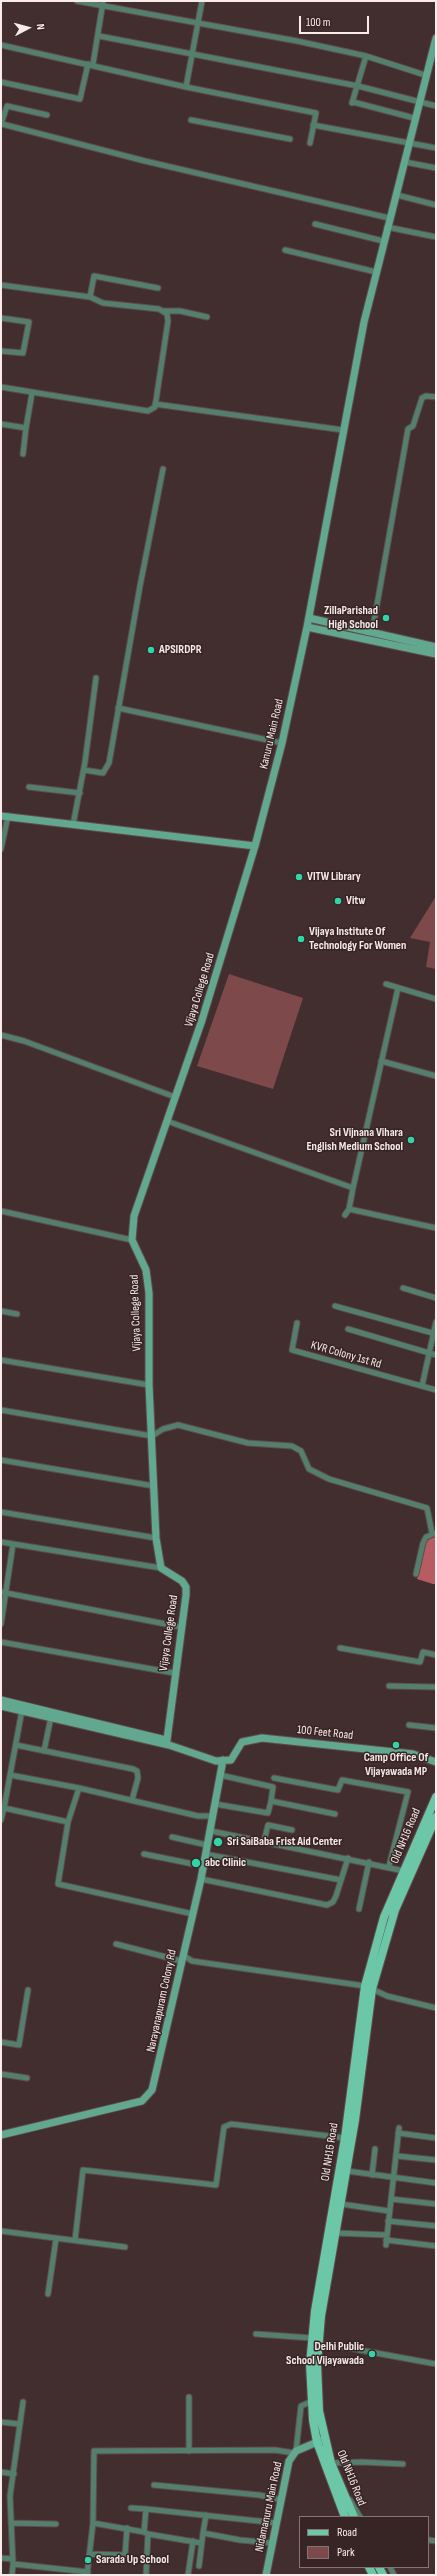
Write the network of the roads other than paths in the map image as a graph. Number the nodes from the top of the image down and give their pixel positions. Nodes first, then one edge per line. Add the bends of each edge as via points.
1 (77, 1) edge
2 (202, 1) edge
3 (103, 3) edge
4 (198, 23) junction
5 (99, 36) junction
6 (436, 38) edge
7 (1, 45) edge
8 (192, 54) junction
9 (366, 56) junction
10 (91, 64) junction
11 (425, 75) junction
12 (1, 82) edge
13 (358, 86) junction
14 (186, 87) junction
15 (418, 102) junction
16 (436, 106) edge
17 (47, 115) dead end
18 (414, 118) junction
19 (191, 120) dead end
20 (2, 124) edge
21 (313, 125) junction
22 (290, 139) dead end
23 (408, 142) junction
24 (310, 143) dead end
25 (436, 148) edge
26 (404, 162) junction
27 (436, 168) edge
28 (397, 195) junction
29 (436, 205) edge
30 (389, 218) junction
31 (316, 224) dead end
32 (387, 227) junction
33 (436, 237) edge
34 (383, 241) junction
35 (285, 250) dead end
36 (376, 272) junction
37 (1, 285) edge
38 (158, 288) dead end
39 (90, 297) junction
40 (164, 311) junction
41 (207, 317) dead end
42 (1, 318) edge
43 (1, 351) edge
44 (1, 387) edge
45 (32, 393) junction
46 (436, 397) edge
47 (155, 404) junction
48 (1, 424) edge
49 (26, 428) junction
50 (343, 430) junction
51 (23, 454) dead end
52 (163, 469) dead end
53 (309, 618) junction
54 (307, 627) junction
55 (372, 633) junction
56 (409, 645) junction
57 (436, 647) edge
58 (436, 654) edge
59 (96, 678) dead end
60 (118, 708) junction
61 (282, 743) junction
62 (84, 770) junction
63 (30, 787) dead end
64 (80, 793) junction
65 (4, 816) edge
66 (73, 825) junction
67 (255, 846) junction
68 (1, 849) edge
69 (386, 984) dead end
70 (398, 988) junction
71 (436, 999) edge
72 (1, 1036) edge
73 (381, 1061) junction
74 (436, 1076) edge
75 (176, 1097) junction
76 (167, 1121) junction
77 (353, 1188) junction
78 (349, 1209) junction
79 (1, 1211) edge
80 (345, 1215) dead end
81 (436, 1228) edge
82 (132, 1240) junction
83 (403, 1288) dead end
84 (436, 1298) edge
85 (335, 1306) dead end
86 (1, 1311) edge
87 (17, 1314) dead end
88 (436, 1322) edge
89 (297, 1323) dead end
90 (348, 1330) dead end
91 (435, 1333) edge
92 (430, 1353) junction
93 (436, 1354) edge
94 (1, 1360) edge
95 (149, 1385) junction
96 (422, 1386) junction
97 (436, 1390) edge
98 (1, 1410) edge
99 (152, 1436) junction
100 (1, 1460) edge
101 (154, 1486) junction
102 (1, 1512) edge
103 (434, 1533) edge
104 (156, 1538) junction
105 (1, 1542) edge
106 (13, 1544) junction
107 (161, 1568) junction
108 (416, 1574) dead end
109 (4, 1592) edge
110 (1, 1624) edge
111 (181, 1627) junction
112 (1, 1642) edge
113 (340, 1648) dead end
114 (436, 1654) edge
115 (174, 1673) junction
116 (389, 1686) dead end
117 (436, 1687) edge
118 (1, 1700) edge
119 (1, 1706) edge
120 (22, 1710) junction
121 (51, 1717) junction
122 (409, 1725) dead end
123 (436, 1728) edge
124 (167, 1740) junction
125 (16, 1745) junction
126 (44, 1751) junction
127 (222, 1760) junction
128 (436, 1762) edge
129 (10, 1775) junction
130 (220, 1775) junction
131 (274, 1778) dead end
132 (79, 1788) junction
133 (436, 1797) edge
134 (132, 1800) junction
135 (271, 1801) junction
136 (215, 1804) junction
137 (4, 1808) junction
138 (335, 1814) dead end
139 (212, 1816) junction
140 (436, 1817) edge
141 (1, 1820) edge
142 (68, 1822) junction
143 (292, 1830) dead end
144 (211, 1831) junction
145 (172, 1837) dead end
146 (264, 1841) junction
147 (207, 1845) junction
148 (144, 1854) dead end
149 (205, 1854) junction
150 (348, 1858) junction
151 (369, 1862) junction
152 (203, 1866) junction
153 (389, 1866) junction
154 (404, 1871) junction
155 (201, 1879) junction
156 (342, 1880) junction
157 (359, 1909) dead end
158 (193, 1914) junction
159 (116, 1944) dead end
160 (181, 1961) junction
161 (192, 1961) junction
162 (368, 1988) junction
163 (28, 1990) dead end
164 (436, 2008) edge
165 (1, 2042) edge
166 (1, 2074) edge
167 (27, 2078) dead end
168 (1, 2135) edge
169 (345, 2138) junction
170 (436, 2138) edge
171 (375, 2149) dead end
172 (397, 2156) junction
173 (436, 2160) edge
174 (347, 2171) junction
175 (372, 2175) junction
176 (393, 2178) junction
177 (436, 2183) edge
178 (391, 2199) junction
179 (342, 2204) junction
180 (436, 2204) edge
181 (389, 2211) junction
182 (388, 2221) junction
183 (436, 2226) edge
184 (1, 2231) edge
185 (336, 2233) junction
186 (56, 2239) junction
187 (75, 2240) junction
188 (386, 2240) junction
189 (125, 2246) dead end
190 (436, 2246) edge
191 (48, 2294) dead end
192 (256, 2334) dead end
193 (312, 2338) junction
194 (327, 2344) dead end
195 (436, 2364) edge
196 (189, 2397) dead end
197 (23, 2402) dead end
198 (310, 2402) junction
199 (1, 2422) edge
200 (19, 2424) junction
201 (320, 2441) junction
202 (189, 2451) junction
203 (295, 2452) junction
204 (331, 2463) junction
205 (403, 2464) dead end
206 (1, 2472) edge
207 (14, 2474) junction
208 (154, 2485) dead end
209 (341, 2489) junction
210 (282, 2500) junction
211 (130, 2508) dead end
212 (146, 2509) junction
213 (206, 2515) junction
214 (345, 2516) edge
215 (354, 2516) edge
216 (359, 2516) edge
217 (11, 2523) junction
218 (277, 2523) junction
219 (56, 2524) dead end
220 (93, 2524) junction
221 (127, 2528) junction
222 (146, 2533) junction
223 (203, 2533) junction
224 (193, 2541) junction
225 (201, 2543) junction
226 (272, 2543) junction
227 (90, 2554) junction
228 (1, 2558) edge
229 (13, 2562) junction
230 (199, 2566) dead end
231 (88, 2574) edge
232 (12, 2575) edge
233 (146, 2575) edge
234 (188, 2575) edge
235 (266, 2575) edge

1 - 3 street
2 - 4 street
3 - 4 street
3 - 5 street
4 - 8 street
4 - 9 street
5 - 8 street
5 - 10 street
6 - 11 street, Kanuru Main Road
7 - 10 street
8 - 13 street
8 - 14 street
9 - 11 street
9 - 13 street
10 - 12 street via 80,99
10 - 14 street
11 - 15 street, Kanuru Main Road
13 - 15 street
13 - 18 street via 353,102
14 - 21 street via 316,113
15 - 16 street
15 - 18 street, Kanuru Main Road
17 - 20 street via 7,106
18 - 23 street, Kanuru Main Road
19 - 22 street
20 - 30 street
21 - 23 street
21 - 24 street
23 - 25 street
23 - 26 street, Kanuru Main Road
26 - 27 street
26 - 28 street, Kanuru Main Road
28 - 29 street
28 - 30 street, Kanuru Main Road
30 - 32 street, Kanuru Main Road
31 - 34 street
32 - 33 street
32 - 34 street, Kanuru Main Road
34 - 36 street, Kanuru Main Road
35 - 36 street
36 - 50 street, Kanuru Main Road
37 - 39 street
38 - 39 street via 94,276
39 - 40 street via 103,303
40 - 41 street via 180,311
40 - 47 street via 168,321
42 - 43 street via 29,322 23,354
44 - 45 street
45 - 47 street via 148,411
45 - 49 street
46 - 55 street via 422,398 413,426 408,429
47 - 50 street
48 - 49 street
49 - 51 street
50 - 53 street, Kanuru Main Road
52 - 60 street
53 - 54 street, Kanuru Main Road
53 - 55 street
54 - 56 street
54 - 61 street, Kanuru Main Road
55 - 56 street
56 - 57 street
56 - 58 street
59 - 62 street
60 - 61 street
60 - 62 street via 108,767 103,773
61 - 67 street, Kanuru Main Road
62 - 64 street
63 - 64 street
64 - 66 street
65 - 66 street
65 - 68 street
66 - 67 street
67 - 75 street, Vijaya College Road
69 - 70 street
70 - 71 street
70 - 73 street
72 - 75 street via 24,1041
73 - 74 street
73 - 77 street
75 - 76 street, Vijaya College Road
76 - 77 street
76 - 82 street, Vijaya College Road via 134,1216
77 - 78 street
78 - 80 street
78 - 81 street
79 - 82 street
82 - 95 street, Vijaya College Road via 142,1258 147,1276
83 - 84 street
85 - 91 street
86 - 87 street
88 - 91 street
89 - 96 street, KVR Colony 1st Rd via 292,1350
90 - 92 street
91 - 92 street
92 - 93 street
92 - 96 street
94 - 95 street
95 - 99 street, Vijaya College Road
96 - 97 street
98 - 99 street
99 - 101 street, Vijaya College Road
99 - 103 street via 163,1429 178,1425 248,1443 292,1446 301,1451 309,1469 329,1479 427,1508
100 - 101 street
101 - 104 street, Vijaya College Road
102 - 104 street
103 - 108 street via 423,1543
104 - 107 street, Vijaya College Road
105 - 106 street
106 - 107 street
106 - 109 street
107 - 111 street, Vijaya College Road via 182,1581 186,1587
109 - 110 street
109 - 111 street
111 - 115 street, Vijaya College Road
112 - 115 street
113 - 114 street via 420,1662 423,1652
115 - 124 street, Vijaya College Road
116 - 117 street
118 - 124 street
119 - 120 street
120 - 121 street
120 - 125 street
121 - 126 street
121 - 127 street via 169,1745 216,1761
122 - 123 street
124 - 127 street via 217,1756
125 - 126 street
125 - 129 street
126 - 134 street via 138,1771
127 - 128 street, 100 Feet Road via 234,1758 242,1742 262,1738 413,1754
127 - 130 street, Narayanapuram Colony Rd
129 - 132 street
129 - 137 street
130 - 135 street via 273,1787
130 - 136 street, Narayanapuram Colony Rd
131 - 153 street via 338,1790 342,1780 408,1792
132 - 134 street
132 - 142 street
133 - 154 main road, Old NH16 Road
134 - 139 street via 169,1810
135 - 136 street via 268,1813
135 - 138 street
136 - 139 street, Narayanapuram Colony Rd
137 - 141 street
137 - 142 street
139 - 144 street, Narayanapuram Colony Rd
140 - 162 main road, Old NH16 Road via 395,1910
142 - 158 street via 58,1884
143 - 146 street via 268,1825
144 - 146 street
144 - 147 street, Narayanapuram Colony Rd
145 - 147 street
146 - 150 street
147 - 149 street, Narayanapuram Colony Rd
148 - 152 street
149 - 152 street, Narayanapuram Colony Rd
149 - 156 street
150 - 151 street
150 - 156 street
151 - 153 street
151 - 157 street
152 - 155 street, Narayanapuram Colony Rd
153 - 154 street
154 - 162 main road, Old NH16 Road via 384,1917
155 - 156 street via 327,1905 333,1902
155 - 158 street, Narayanapuram Colony Rd
158 - 160 street, Narayanapuram Colony Rd
159 - 160 street
160 - 161 street
160 - 161 street
160 - 168 street, Narayanapuram Colony Rd via 152,2090 146,2098
161 - 162 street
162 - 164 street via 387,1996
162 - 169 main road, Old NH16 Road
162 - 174 main road, Old NH16 Road
163 - 165 street via 20,2045
166 - 167 street
169 - 187 street via 231,2124 224,2127 216,2185 83,2170
169 - 193 main road, Old NH16 Road
170 - 172 street via 398,2131
171 - 175 street
172 - 173 street
172 - 176 street
174 - 175 street
174 - 179 main road, Old NH16 Road
175 - 176 street
176 - 177 street
176 - 178 street
178 - 180 street
178 - 181 street
179 - 181 street
179 - 185 main road, Old NH16 Road
181 - 182 street
182 - 183 street
182 - 188 street
184 - 186 street
185 - 188 street
185 - 201 main road, Old NH16 Road via 321,2316 317,2364
186 - 187 street
186 - 191 street
187 - 189 street
188 - 190 street
192 - 193 street
193 - 198 main road, Old NH16 Road
194 - 195 street
196 - 202 street
197 - 200 street
198 - 201 main road, Old NH16 Road
198 - 203 street via 301,2406
199 - 200 street
200 - 207 street
201 - 203 street, Nidamanuru Main Road
201 - 204 main road, Old NH16 Road
201 - 214 main road, Old NH16 Road
202 - 203 street
202 - 220 street via 94,2451
203 - 210 street, Nidamanuru Main Road via 288,2465
204 - 205 street
204 - 209 main road, Old NH16 Road
206 - 207 street
207 - 217 street via 10,2496
208 - 210 street via 259,2495
209 - 215 main road, Old NH16 Road
209 - 216 street
210 - 218 street, Nidamanuru Main Road
211 - 212 street
212 - 213 street
212 - 222 street
213 - 218 street
213 - 223 street
217 - 219 street
217 - 229 street
218 - 226 street, Nidamanuru Main Road
220 - 221 street
220 - 227 street
221 - 222 street
221 - 227 street via 124,2555
222 - 224 street
222 - 233 street
223 - 225 street
223 - 226 street
224 - 225 street
224 - 234 street
225 - 230 street
226 - 235 street, Nidamanuru Main Road
227 - 231 street
228 - 229 street
229 - 231 street
229 - 232 street

